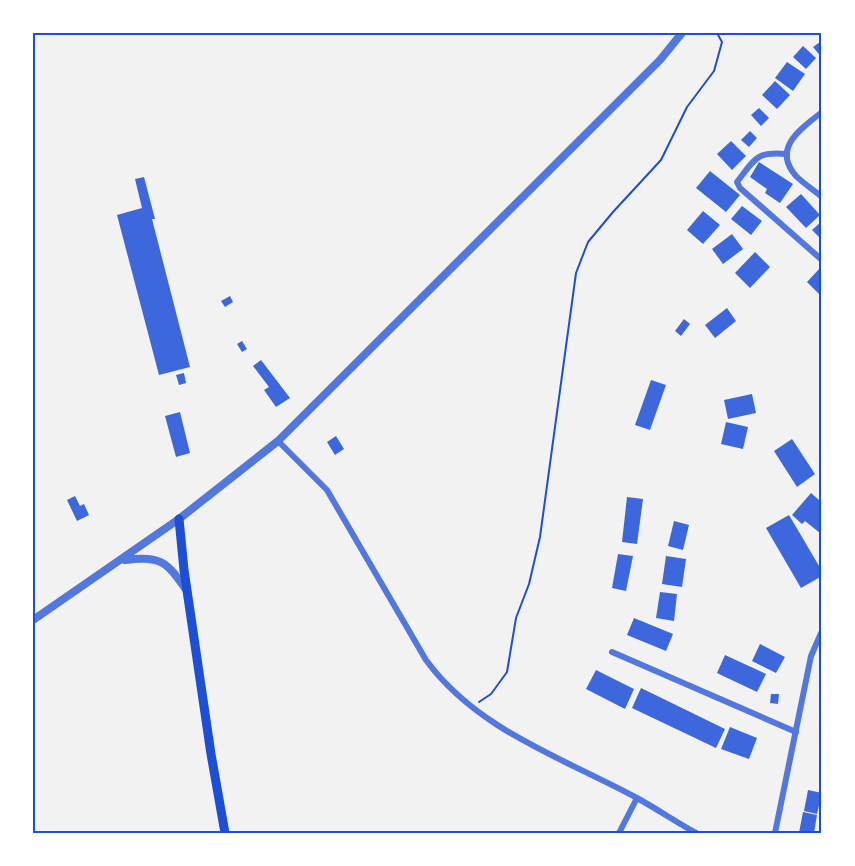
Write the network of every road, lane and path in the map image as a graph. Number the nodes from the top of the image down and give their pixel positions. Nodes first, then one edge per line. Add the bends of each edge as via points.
1 (682, 33) edge
2 (717, 33) edge
3 (822, 112) edge
4 (787, 154) junction
5 (822, 197) edge
6 (822, 260) edge
7 (278, 441) junction
8 (179, 519) junction
9 (121, 561) junction
10 (187, 591) junction
11 (33, 620) edge
12 (822, 631) edge
13 (612, 652) dead end
14 (472, 706) junction
15 (796, 732) junction
16 (637, 798) junction
17 (225, 833) edge
18 (619, 833) edge
19 (696, 833) edge
20 (775, 833) edge

1 - 7 street via 660,60
2 - 14 path via 722,42 714,71 687,107 662,159 588,243 576,273 540,537 529,584 516,618 507,672 491,694
3 - 4 street via 798,131
4 - 5 street via 796,176
4 - 6 street via 761,155 737,182
7 - 8 street
7 - 14 street via 327,490 426,660 442,681
8 - 9 street
8 - 10 main road
9 - 10 street via 160,561
9 - 11 street
10 - 17 main road
12 - 15 street via 811,656
13 - 15 street
14 - 16 street via 532,746
15 - 20 street
16 - 18 street
16 - 19 street

